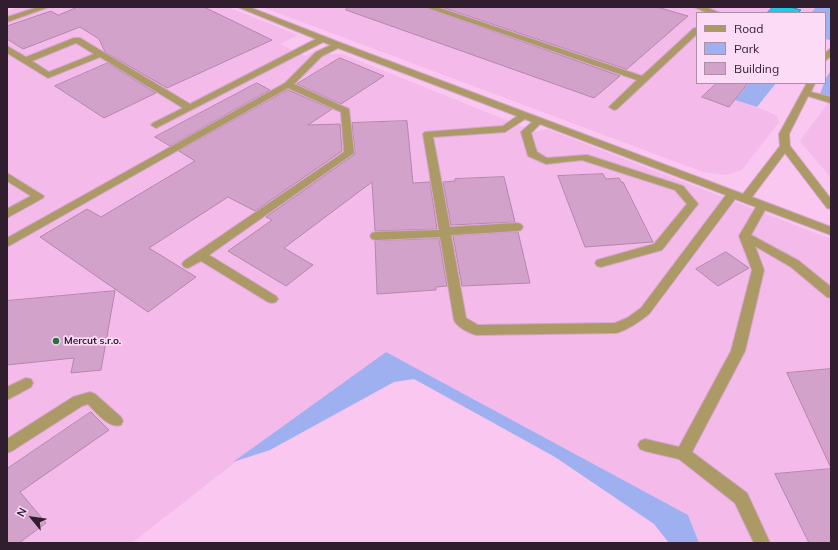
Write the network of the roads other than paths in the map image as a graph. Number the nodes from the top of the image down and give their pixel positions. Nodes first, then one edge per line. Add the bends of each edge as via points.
1 (45, 7) edge
2 (242, 7) edge
3 (429, 7) edge
4 (698, 7) edge
5 (719, 11) edge
6 (7, 20) edge
7 (696, 31) edge
8 (322, 39) junction
9 (338, 45) junction
10 (7, 49) edge
11 (100, 54) junction
12 (25, 60) junction
13 (643, 78) junction
14 (810, 84) edge
15 (288, 85) junction
16 (806, 93) junction
17 (831, 100) edge
18 (614, 107) dead end
19 (190, 108) junction
20 (525, 115) junction
21 (538, 121) junction
22 (156, 125) dead end
23 (785, 146) junction
24 (7, 176) edge
25 (831, 190) edge
26 (820, 191) junction
27 (733, 194) junction
28 (745, 199) junction
29 (762, 205) junction
30 (831, 206) edge
31 (7, 214) edge
32 (517, 227) dead end
33 (831, 231) edge
34 (445, 233) junction
35 (376, 236) dead end
36 (745, 236) junction
37 (7, 243) edge
38 (201, 255) junction
39 (601, 263) dead end
40 (188, 264) dead end
41 (831, 294) edge
42 (272, 299) dead end
43 (26, 383) dead end
44 (7, 394) edge
45 (116, 421) dead end
46 (645, 445) dead end
47 (7, 447) edge
48 (683, 454) junction
49 (762, 543) edge

1 - 6 street
2 - 8 street
3 - 13 street
4 - 5 street
7 - 13 street
8 - 9 street
8 - 19 street
9 - 15 street via 319,54
9 - 20 street
10 - 12 street
11 - 12 street via 77,40
11 - 12 street via 48,75
11 - 19 street
13 - 18 street
14 - 16 street
15 - 37 street
15 - 38 street via 346,111 349,153
16 - 17 street
16 - 23 street via 784,134
19 - 22 street
20 - 21 street
20 - 34 street via 505,129 428,134
21 - 27 street
21 - 39 street via 526,132 532,154 546,161 583,157 679,188 694,204 658,247
23 - 26 street
23 - 28 street
24 - 31 street via 39,196
25 - 26 street
26 - 30 street
27 - 28 street
27 - 34 street via 645,311 617,328 476,330 460,320
28 - 29 street
29 - 33 street
29 - 36 street
32 - 34 street via 451,230
34 - 35 street
36 - 41 street via 795,264
36 - 48 street via 758,270 738,351
38 - 40 street
38 - 42 street
43 - 44 street
45 - 47 street via 90,398 78,401
46 - 48 street
48 - 49 street via 741,498

